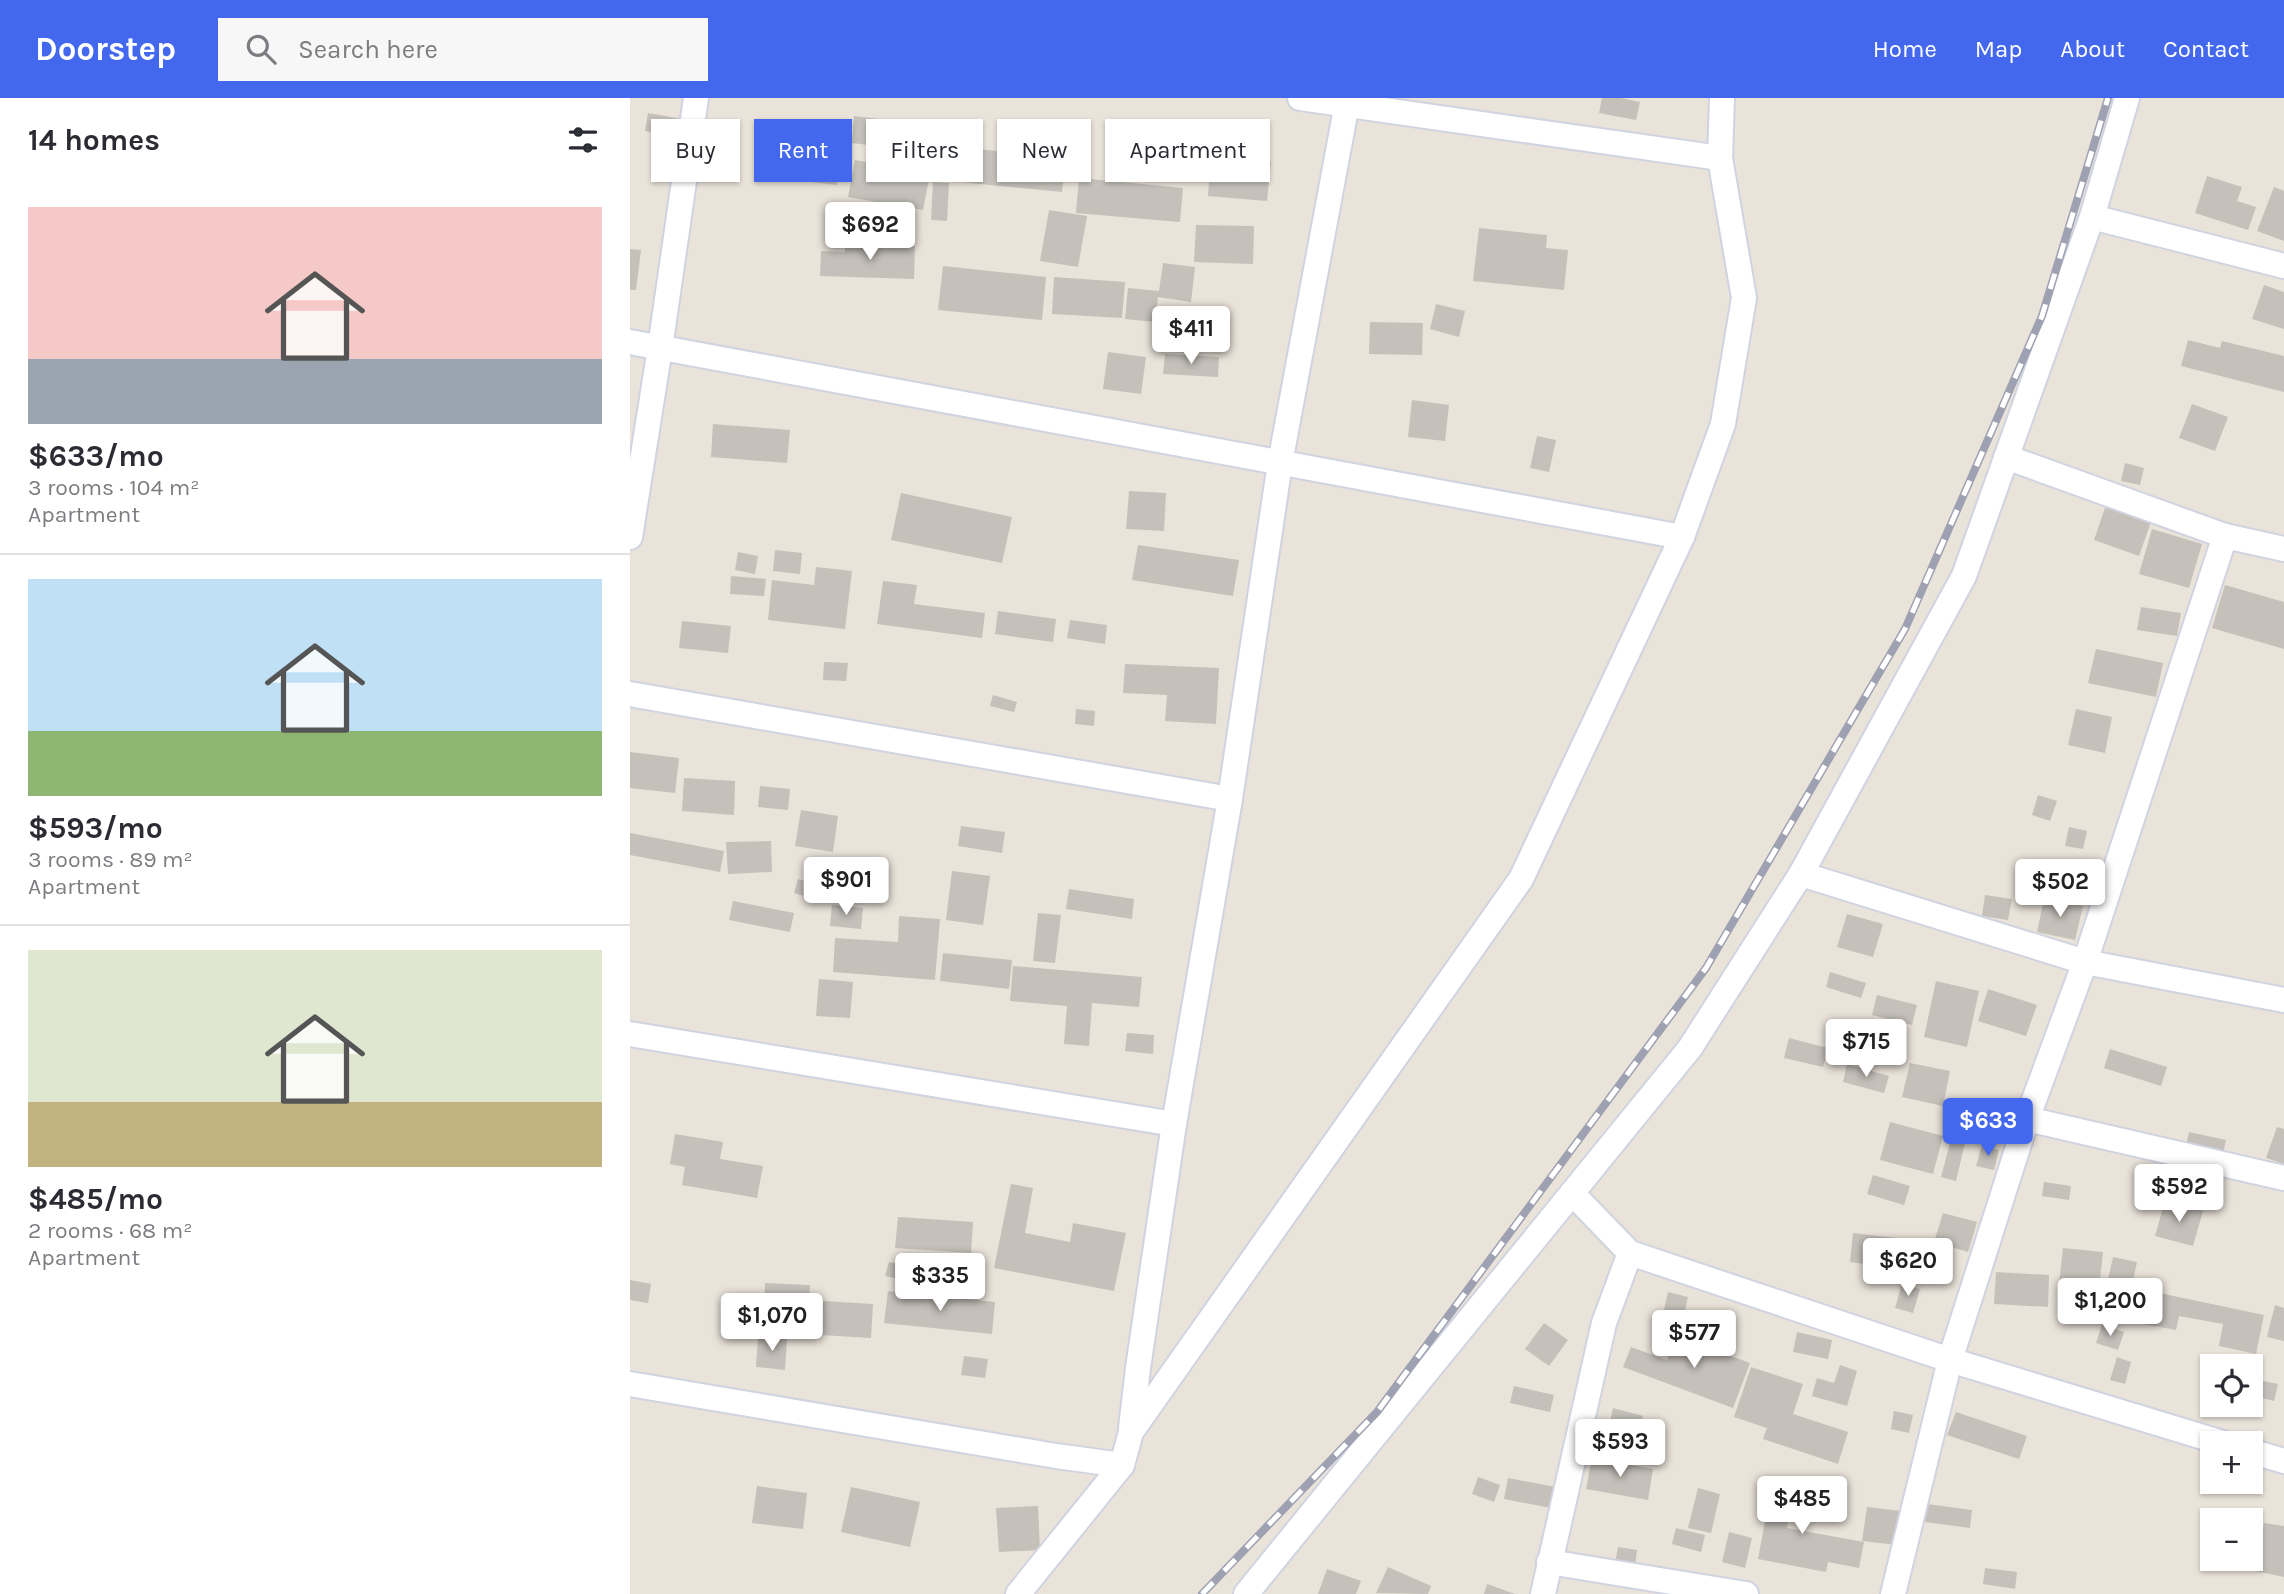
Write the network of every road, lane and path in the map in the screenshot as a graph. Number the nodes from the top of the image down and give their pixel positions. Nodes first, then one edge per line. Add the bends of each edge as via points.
1 (696, 98) edge
2 (1300, 98) edge
3 (1722, 98) edge
4 (2127, 98) edge
5 (1348, 101) edge
6 (1720, 158) junction
7 (2092, 217) junction
8 (2284, 266) edge
9 (630, 342) edge
10 (660, 348) junction
11 (2007, 457) junction
12 (1280, 463) junction
13 (2225, 536) junction
14 (630, 537) edge
15 (1682, 537) junction
16 (2284, 549) edge
17 (630, 694) edge
18 (1230, 799) junction
19 (1801, 874) junction
20 (2085, 962) junction
21 (2284, 1000) edge
22 (630, 1034) edge
23 (2027, 1119) junction
24 (1174, 1124) junction
25 (2284, 1178) edge
26 (1572, 1192) junction
27 (1630, 1253) junction
28 (1950, 1360) junction
29 (630, 1384) edge
30 (1131, 1432) junction
31 (2200, 1436) edge
32 (2263, 1455) edge
33 (2284, 1461) edge
34 (1122, 1465) junction
35 (1549, 1562) junction
36 (1018, 1594) edge
37 (1246, 1594) edge
38 (1543, 1594) edge
39 (1746, 1594) edge
40 (1894, 1594) edge

1 - 10 street
2 - 5 street
3 - 6 street
4 - 7 street
5 - 6 street
5 - 12 street
6 - 15 street via 1744,298 1723,424
7 - 8 street
7 - 11 street
9 - 10 street
10 - 12 street
10 - 14 street
11 - 13 street
11 - 19 street via 1964,576
12 - 15 street
12 - 18 street
13 - 16 street
13 - 20 street
15 - 30 street via 1521,879
17 - 18 street
18 - 24 street
19 - 20 street
19 - 26 street via 1690,1048
20 - 21 street
20 - 23 street
22 - 24 street
23 - 25 street
23 - 28 street
24 - 30 street
26 - 27 street
26 - 37 street
27 - 28 street
27 - 35 street via 1604,1323
28 - 31 street
28 - 40 street
29 - 34 street
30 - 34 street
32 - 33 street
34 - 36 street
35 - 38 street
35 - 39 street

